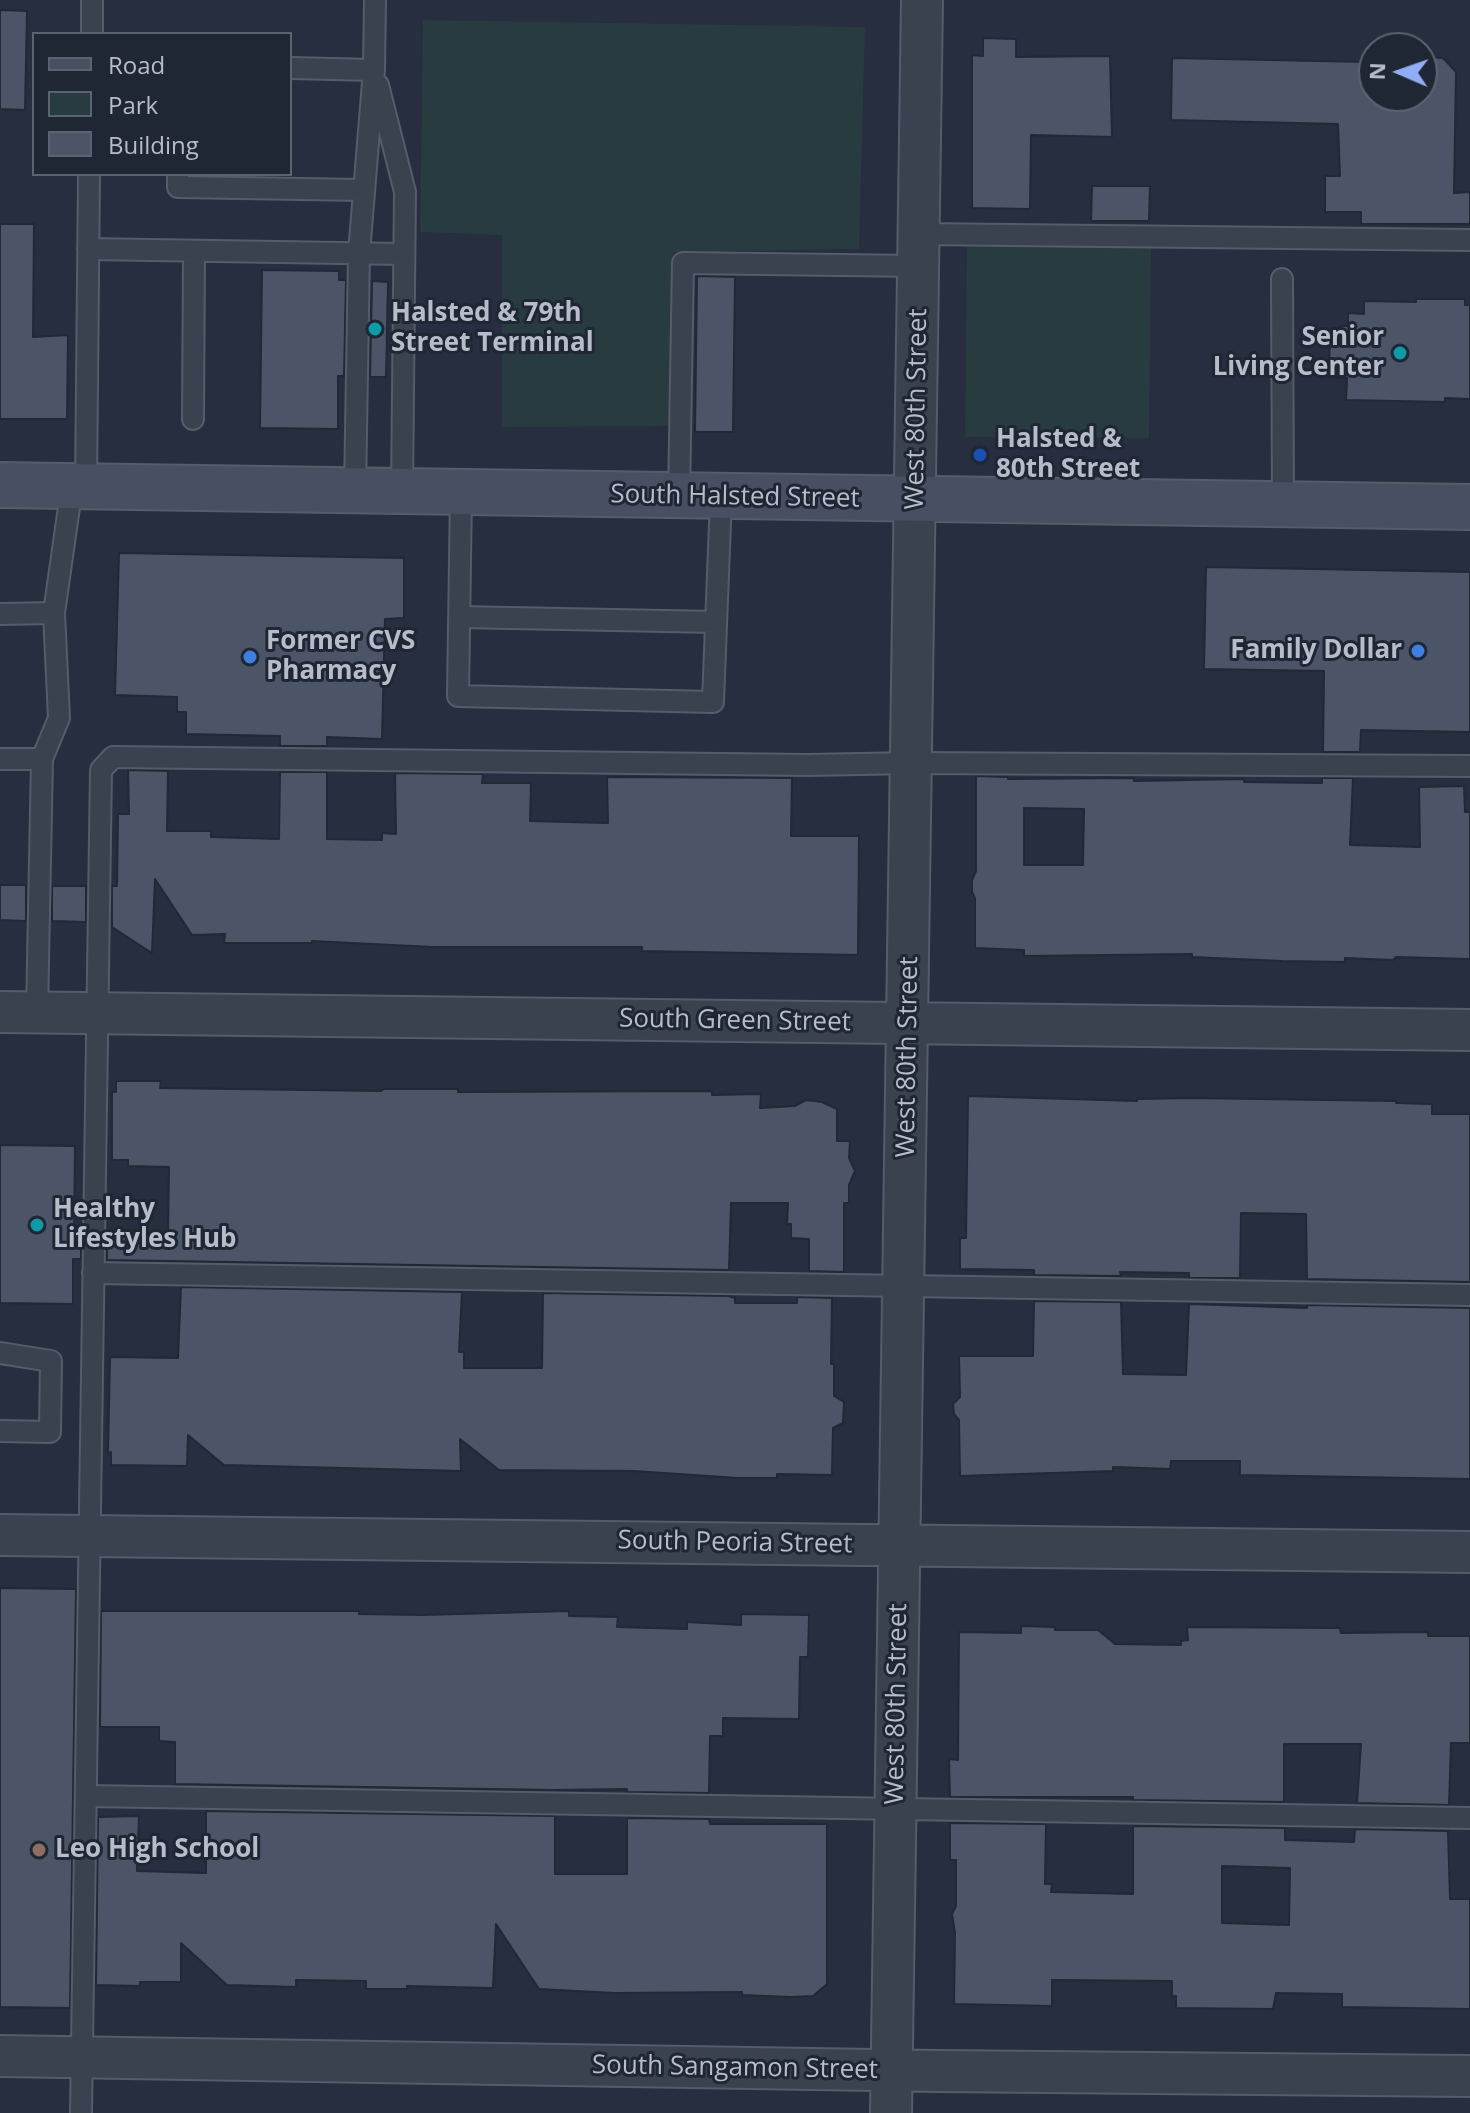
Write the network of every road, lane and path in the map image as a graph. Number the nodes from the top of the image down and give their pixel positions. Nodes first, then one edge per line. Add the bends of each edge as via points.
1 (92, 0) edge
2 (375, 0) edge
3 (922, 0) edge
4 (92, 32) edge
5 (292, 68) edge
6 (374, 70) junction
7 (89, 176) edge
8 (178, 176) edge
9 (363, 190) junction
10 (1470, 240) edge
11 (88, 249) junction
12 (919, 250) junction
13 (194, 251) junction
14 (359, 253) junction
15 (404, 254) junction
16 (1282, 279) dead end
17 (193, 419) dead end
18 (0, 485) edge
19 (79, 487) junction
20 (355, 491) junction
21 (402, 492) junction
22 (461, 493) junction
23 (700, 497) junction
24 (916, 500) junction
25 (1283, 504) junction
26 (1470, 507) edge
27 (54, 613) junction
28 (0, 614) edge
29 (459, 617) junction
30 (716, 622) junction
31 (0, 759) edge
32 (42, 759) junction
33 (912, 763) junction
34 (1470, 766) edge
35 (19, 1012) edge
36 (97, 1013) junction
37 (908, 1023) junction
38 (1470, 1030) edge
39 (93, 1273) junction
40 (904, 1287) junction
41 (1470, 1295) edge
42 (0, 1353) edge
43 (0, 1431) edge
44 (0, 1535) edge
45 (90, 1537) junction
46 (900, 1544) junction
47 (1470, 1552) edge
48 (86, 1796) junction
49 (896, 1810) junction
50 (1470, 1818) edge
51 (0, 2056) edge
52 (82, 2057) junction
53 (892, 2070) junction
54 (1470, 2076) edge
55 (81, 2113) edge
56 (891, 2113) edge

1 - 4 lane
2 - 6 lane
3 - 12 street, West 80th Street
5 - 6 lane
6 - 9 lane
6 - 15 lane via 405,192
7 - 11 lane
8 - 9 lane via 178,187
9 - 14 lane
10 - 12 lane
11 - 13 lane
11 - 19 lane
12 - 23 lane via 683,263
12 - 24 street, West 80th Street
13 - 14 lane
13 - 17 lane
14 - 15 lane
14 - 20 lane
15 - 21 lane
16 - 25 lane
18 - 19 main road, South Halsted Street
19 - 20 main road, South Halsted Street
19 - 27 lane
20 - 21 main road, South Halsted Street
21 - 22 main road, South Halsted Street
22 - 23 main road, South Halsted Street
22 - 29 lane
23 - 24 main road, South Halsted Street
23 - 30 lane
24 - 25 main road, South Halsted Street
24 - 33 street, West 80th Street
25 - 26 main road, South Halsted Street
27 - 28 lane
27 - 32 lane via 59,718
29 - 30 lane
29 - 30 lane via 458,696 713,702
31 - 32 lane
32 - 35 lane
33 - 34 lane
33 - 36 lane via 113,757 101,770
33 - 37 street, West 80th Street
35 - 36 street, South Green Street
36 - 37 street, South Green Street
36 - 39 lane
37 - 38 street, South Green Street
37 - 40 street, West 80th Street
39 - 40 lane
39 - 45 lane
40 - 41 lane
40 - 46 street, West 80th Street
42 - 43 lane via 51,1361 50,1432
44 - 45 street, South Peoria Street
45 - 46 street, South Peoria Street
45 - 48 lane
46 - 47 street, South Peoria Street
46 - 49 street, West 80th Street
48 - 49 lane
48 - 52 lane
49 - 50 lane
49 - 53 street, West 80th Street
51 - 52 street, South Sangamon Street
52 - 53 street, South Sangamon Street
52 - 55 lane
53 - 54 street, South Sangamon Street
53 - 56 street, West 80th Street

